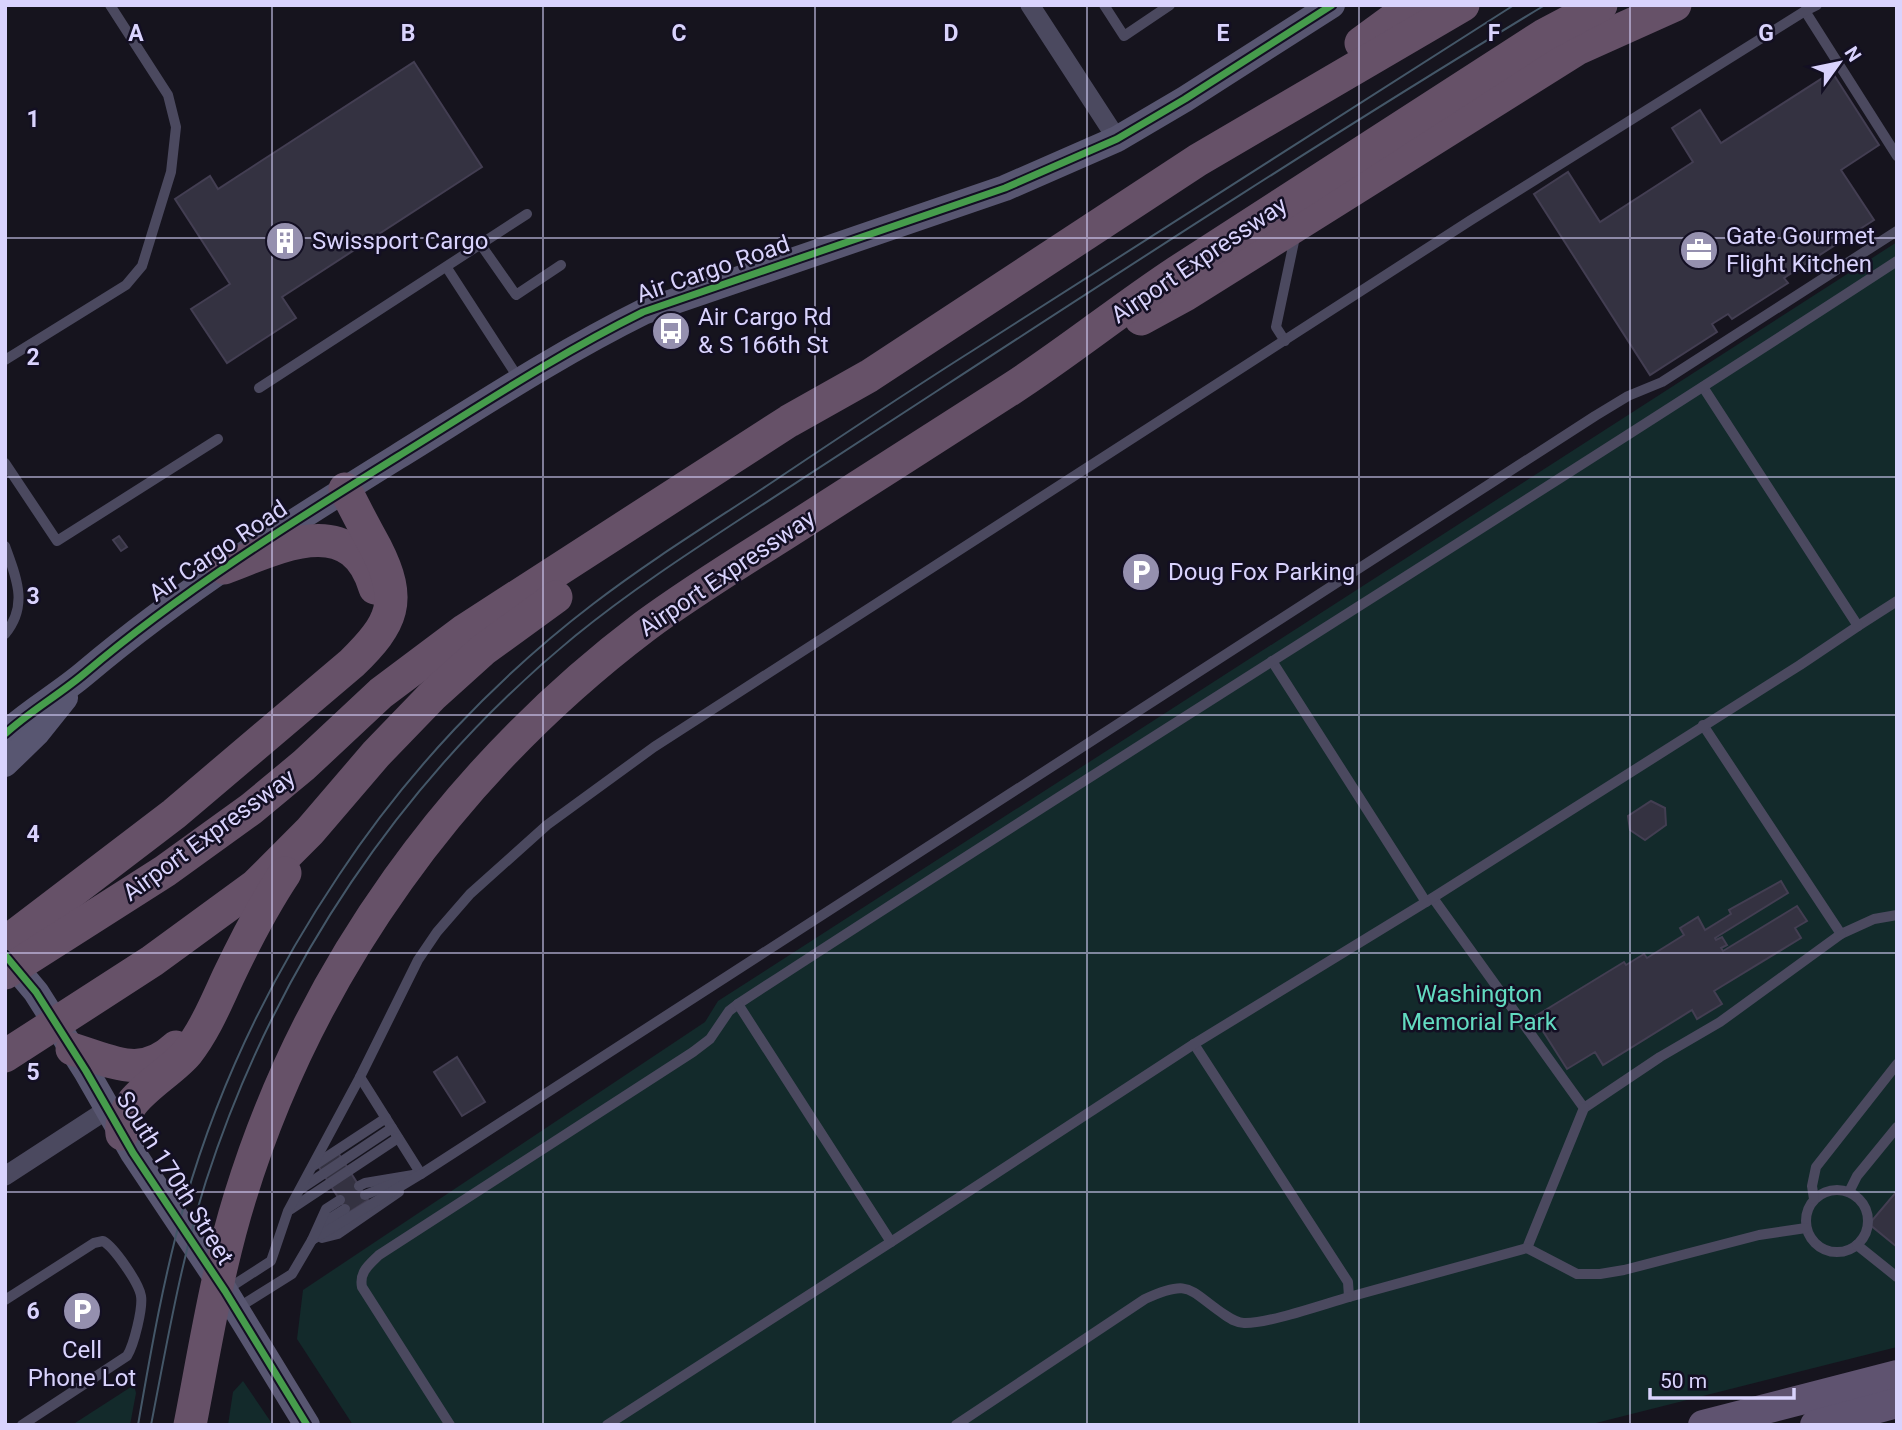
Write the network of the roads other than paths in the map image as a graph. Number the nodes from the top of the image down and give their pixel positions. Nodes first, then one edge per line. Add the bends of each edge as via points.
1 (110, 5) edge
2 (1030, 5) edge
3 (1104, 5) edge
4 (1170, 5) edge
5 (1332, 5) edge
6 (1413, 5) edge
7 (1463, 5) edge
8 (1601, 5) edge
9 (1675, 5) edge
10 (1817, 5) edge
11 (1804, 11) junction
12 (1117, 139) junction
13 (1897, 156) edge
14 (1198, 160) junction
15 (527, 215) dead end
16 (1298, 223) junction
17 (1897, 230) edge
18 (481, 245) junction
19 (1897, 261) edge
20 (561, 265) dead end
21 (447, 268) junction
22 (1284, 341) junction
23 (5, 360) edge
24 (870, 376) junction
25 (521, 381) junction
26 (1018, 384) junction
27 (1703, 387) junction
28 (259, 388) dead end
29 (218, 439) dead end
30 (5, 463) edge
31 (345, 489) junction
32 (5, 546) edge
33 (223, 568) junction
34 (1897, 601) edge
35 (1858, 626) junction
36 (5, 634) edge
37 (1272, 661) junction
38 (83, 675) junction
39 (305, 703) junction
40 (1703, 725) junction
41 (5, 734) edge
42 (5, 764) edge
43 (348, 786) junction
44 (279, 882) junction
45 (1429, 900) junction
46 (1897, 915) edge
47 (64, 917) junction
48 (5, 931) edge
49 (1841, 934) junction
50 (5, 943) edge
51 (5, 955) edge
52 (16, 976) edge
53 (738, 1004) junction
54 (1194, 1044) junction
55 (72, 1049) junction
56 (5, 1056) edge
57 (1897, 1064) edge
58 (360, 1077) junction
59 (1584, 1108) junction
60 (386, 1118) junction
61 (115, 1121) junction
62 (1897, 1127) edge
63 (395, 1133) junction
64 (310, 1168) junction
65 (421, 1174) junction
66 (5, 1176) edge
67 (300, 1189) junction
68 (362, 1191) dead end
69 (1849, 1192) junction
70 (1814, 1199) junction
71 (342, 1204) dead end
72 (288, 1211) junction
73 (1806, 1228) junction
74 (312, 1240) junction
75 (891, 1242) junction
76 (1857, 1245) junction
77 (1527, 1248) junction
78 (1896, 1278) edge
79 (1349, 1297) junction
80 (5, 1300) edge
81 (230, 1301) junction
82 (1897, 1376) edge
83 (1897, 1403) edge
84 (22, 1425) edge
85 (190, 1425) edge
86 (307, 1425) edge
87 (450, 1425) edge
88 (607, 1425) edge
89 (956, 1425) edge
90 (1703, 1425) edge
91 (1815, 1425) edge

1 - 23 lane via 168,95 176,127 171,173 142,266 126,285
2 - 12 street
3 - 4 lane via 1124,36
5 - 12 street, Air Cargo Road
6 - 14 highway
7 - 14 highway, Airport Expressway
8 - 26 highway, Airport Expressway via 1544,35 1173,275
9 - 16 highway via 1577,49
10 - 11 lane
11 - 13 lane
11 - 22 lane
12 - 25 street, Air Cargo Road via 1005,188 643,312
14 - 24 highway, Airport Expressway
15 - 18 lane
16 - 22 lane via 1276,327
16 - 26 highway via 1185,295
17 - 65 lane via 1662,382 1595,416
18 - 20 lane via 516,295
18 - 21 lane
19 - 27 lane
21 - 25 lane
21 - 28 lane
22 - 58 lane via 654,747 547,825 470,894 437,932 418,960
24 - 43 highway via 800,437 483,650 432,695
24 - 47 highway, Airport Expressway via 789,421 465,629 381,693 251,809 165,871
25 - 31 street, Air Cargo Road
26 - 85 highway, Airport Expressway via 673,606 591,669 515,739 422,846 330,987 268,1117 221,1263
27 - 35 lane
27 - 37 lane
29 - 30 lane via 57,541
31 - 33 street, Air Cargo Road
31 - 39 highway via 388,573 391,607 372,643
32 - 36 lane via 19,587 15,621
33 - 38 street, Air Cargo Road via 157,614
33 - 39 highway via 308,539 350,550 372,577 376,598 372,620
34 - 35 lane
35 - 40 lane
37 - 45 lane
37 - 53 lane
38 - 41 street, Air Cargo Road
38 - 42 street via 37,733
39 - 47 highway via 174,814
40 - 45 lane
40 - 49 lane
43 - 44 highway
43 - 56 highway via 257,885
44 - 55 highway via 230,948 190,1027 168,1055 139,1066
44 - 61 highway via 195,1041 122,1119
45 - 54 lane
45 - 59 lane
46 - 49 lane via 1874,919
47 - 50 highway
47 - 52 highway, Airport Expressway
48 - 52 street
49 - 59 lane via 1720,1022
51 - 52 street, South 170th Street
52 - 55 street, South 170th Street
53 - 75 lane
53 - 87 lane via 710,1039 693,1052 379,1255 363,1271 366,1294
54 - 75 lane
54 - 79 lane via 1348,1282
55 - 61 street, South 170th Street
57 - 70 lane via 1816,1167
58 - 60 lane
58 - 64 lane
59 - 77 lane
60 - 63 lane
60 - 64 lane
61 - 66 street
61 - 81 street, South 170th Street
62 - 69 lane
63 - 65 lane
63 - 67 lane
63 - 72 lane
64 - 67 lane
65 - 68 lane
65 - 74 lane
67 - 72 lane
69 - 70 lane via 1828,1190
69 - 76 lane via 1865,1207 1868,1217
70 - 73 lane via 1806,1213
71 - 74 lane via 326,1209
72 - 81 lane via 271,1261
73 - 76 lane via 1812,1241 1829,1251
73 - 77 lane via 1600,1274 1577,1274
74 - 81 lane via 292,1274
75 - 88 lane
76 - 78 lane
77 - 79 lane
79 - 89 lane via 1241,1323 1201,1295 1174,1287 1145,1299
80 - 84 lane via 103,1241 112,1247 141,1297 127,1356
81 - 86 street, South 170th Street
82 - 90 main road
83 - 91 main road

